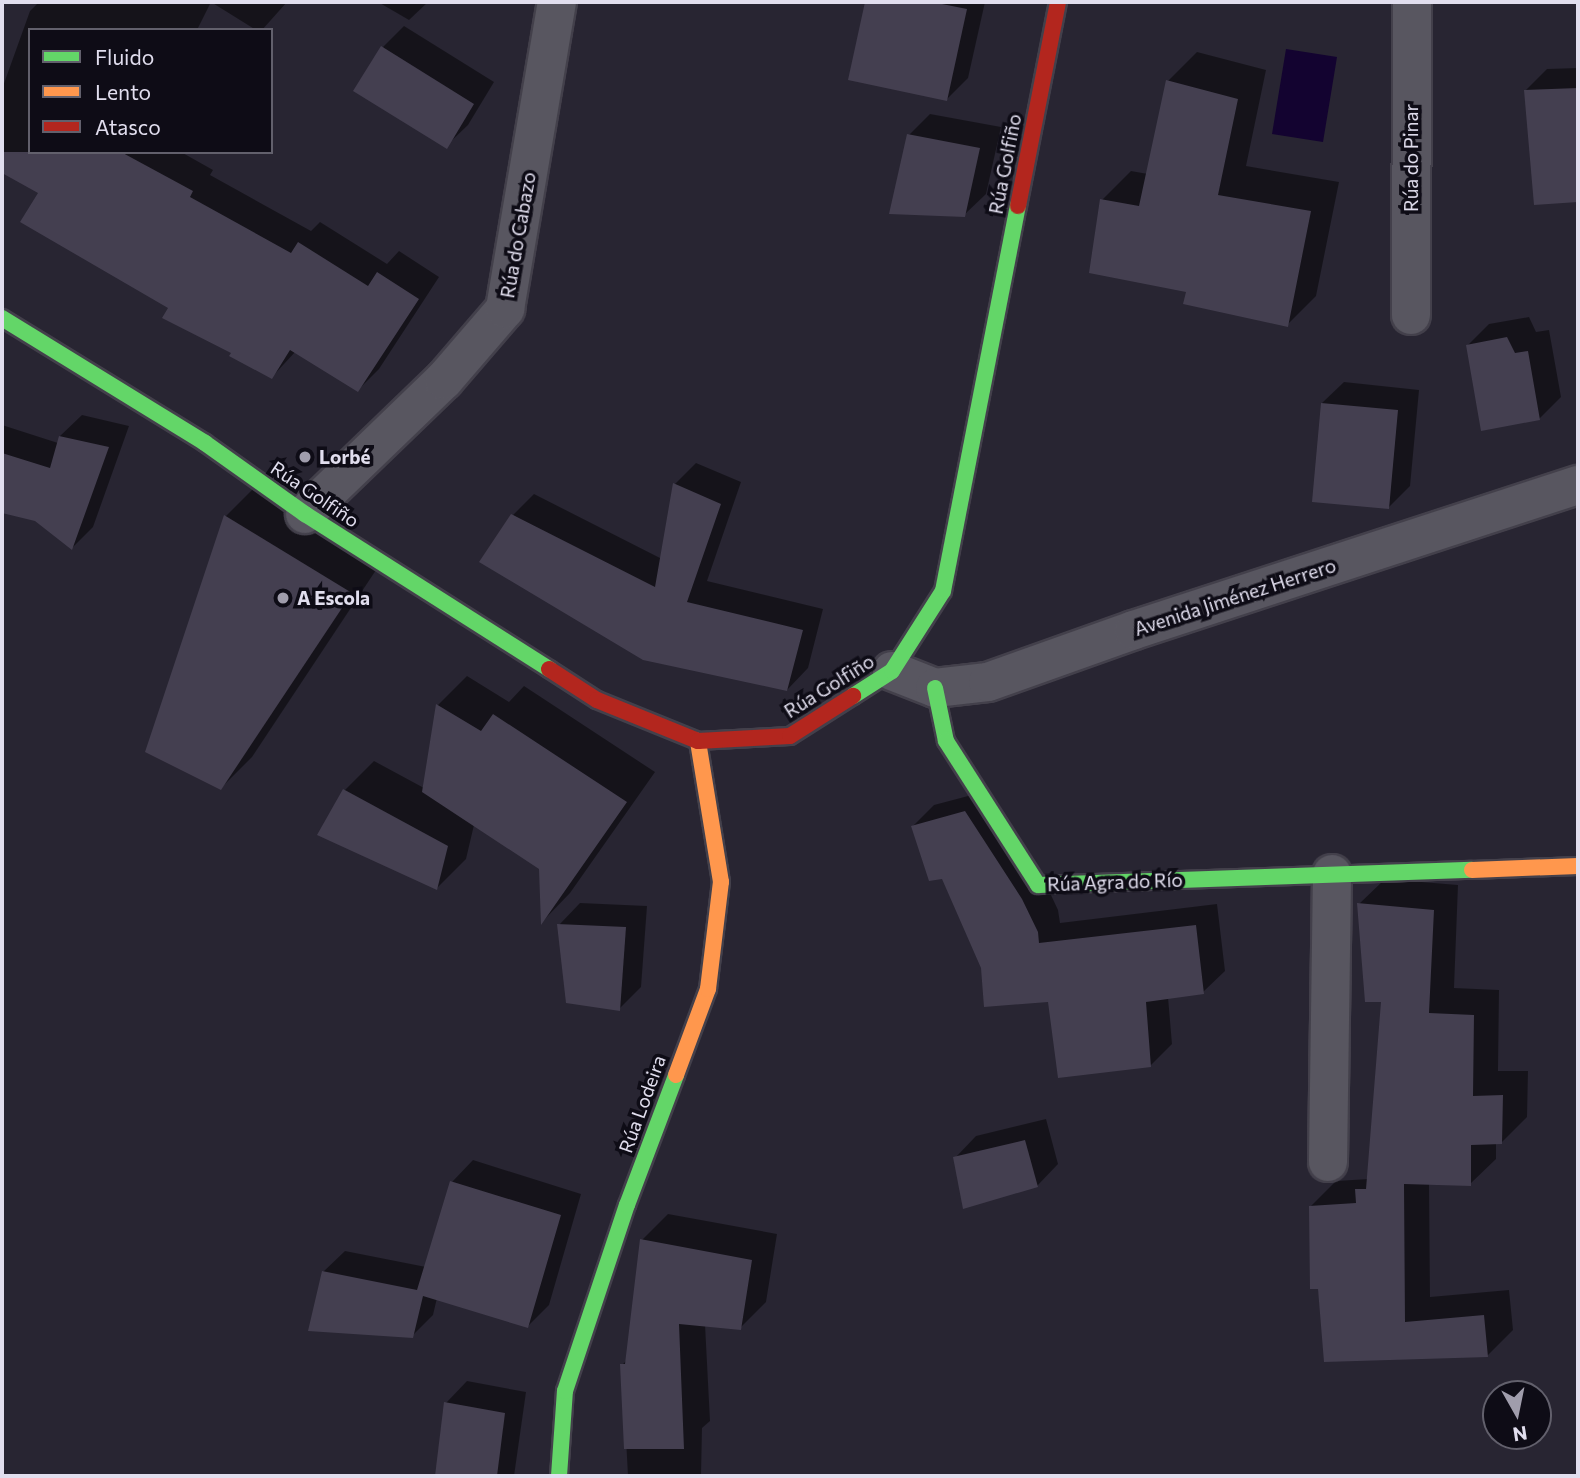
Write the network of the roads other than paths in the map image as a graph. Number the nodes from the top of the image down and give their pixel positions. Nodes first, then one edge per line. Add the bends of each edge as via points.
1 (557, 2) edge
2 (1058, 2) edge
3 (1412, 2) edge
4 (1411, 315) dead end
5 (2, 318) edge
6 (1578, 485) edge
7 (305, 514) junction
8 (892, 671) junction
9 (935, 688) junction
10 (698, 741) junction
11 (1578, 866) edge
12 (1332, 874) junction
13 (1328, 1162) dead end
14 (559, 1476) edge

1 - 7 street, Rúa do Cabazo via 505,309 444,380
2 - 8 main road, Rúa Golfiño via 943,591
3 - 4 street, Rúa do Pinar
5 - 7 main road, Rúa Golfiño via 205,443
6 - 9 street, Avenida Jiménez Herrero via 1134,629 988,682
7 - 10 main road, Rúa Golfiño via 597,700
8 - 9 street, Avenida Jiménez Herrero
8 - 10 main road, Rúa Golfiño via 790,736
9 - 12 main road, Rúa Agra do Río via 946,741 1038,885
10 - 14 main road, Rúa Lodeira via 721,882 708,989 627,1205 565,1391
11 - 12 main road, Rúa Agra do Río
12 - 13 street

